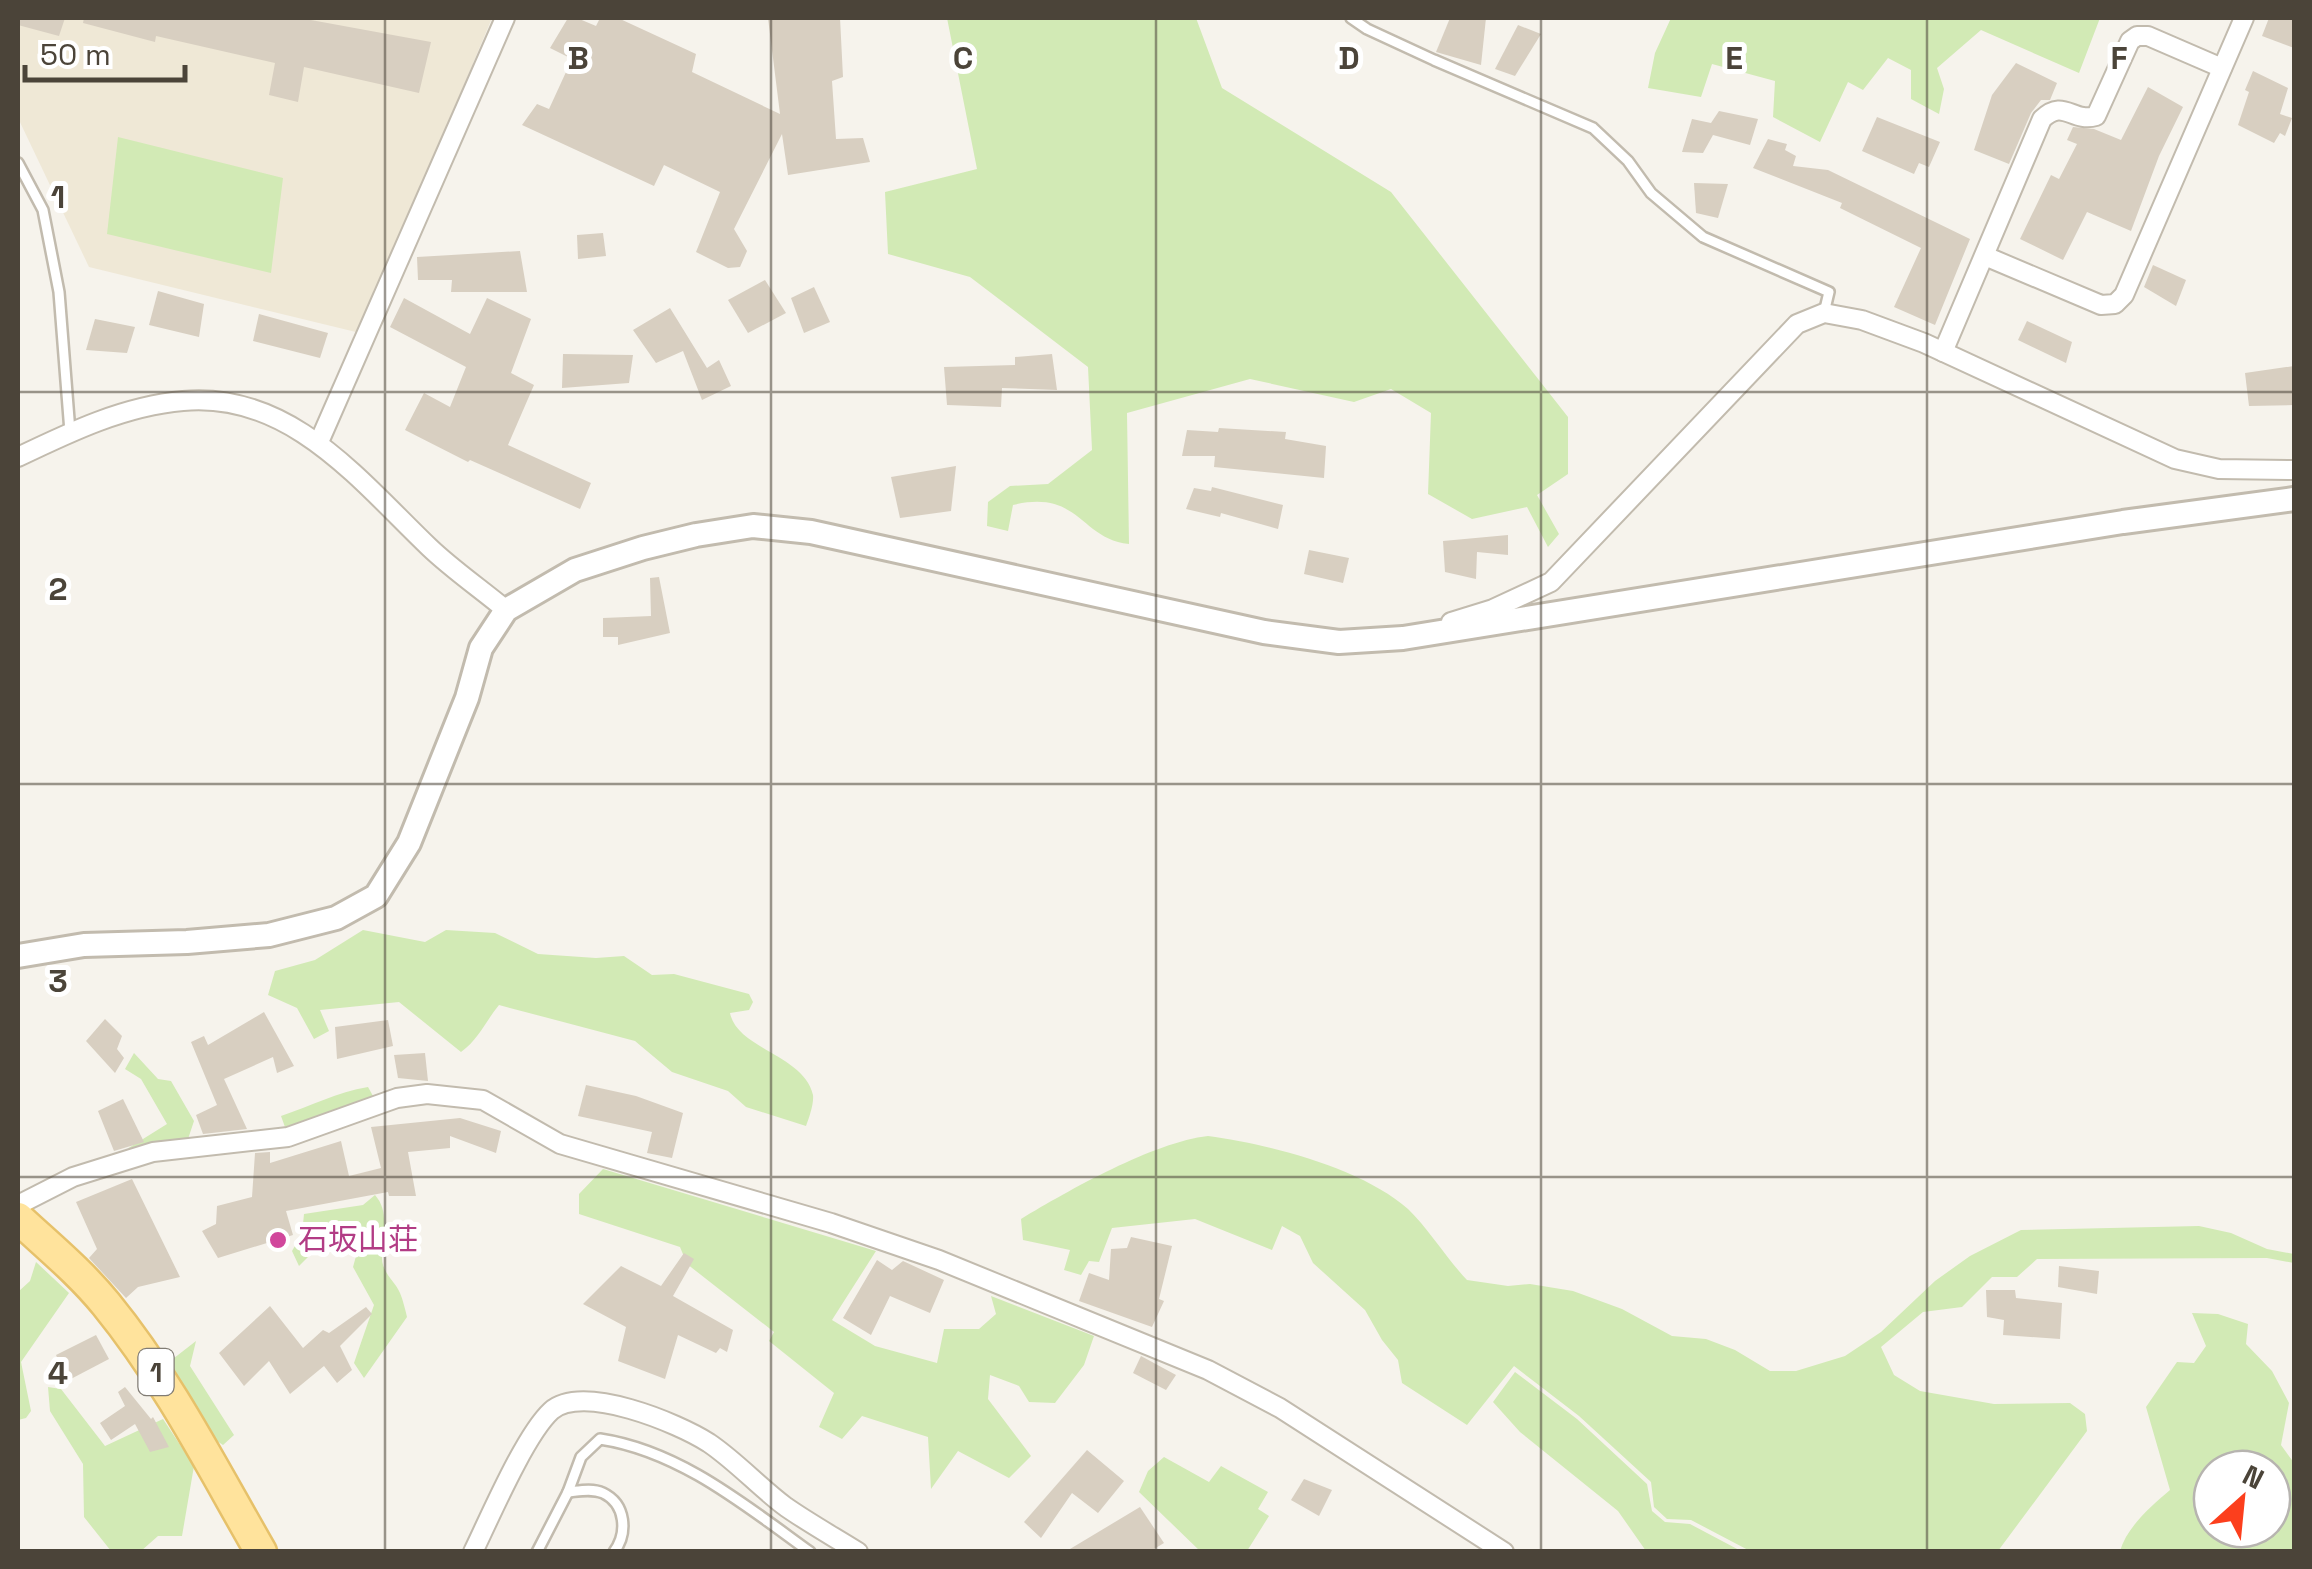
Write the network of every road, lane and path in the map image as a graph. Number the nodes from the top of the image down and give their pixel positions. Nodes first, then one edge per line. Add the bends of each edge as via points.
1 (505, 18) edge
2 (1352, 18) edge
3 (2244, 18) edge
4 (2222, 68) junction
5 (18, 164) edge
6 (1985, 256) junction
7 (1824, 314) junction
8 (1943, 352) junction
9 (70, 432) junction
10 (319, 442) junction
11 (18, 458) edge
12 (2294, 470) edge
13 (2294, 499) edge
14 (506, 610) junction
15 (1403, 638) junction
16 (18, 956) edge
17 (18, 1205) edge
18 (18, 1218) edge
19 (568, 1492) junction
20 (261, 1552) edge
21 (472, 1552) edge
22 (537, 1552) edge
23 (614, 1552) edge
24 (810, 1552) edge
25 (858, 1552) edge
26 (1504, 1552) edge

1 - 10 street
2 - 7 lane via 1593,128 1702,237 1829,292
3 - 4 street
4 - 6 street via 2148,36 2130,41 2096,116 2085,119 2061,109 2042,119
4 - 6 street via 2115,304 2101,305
5 - 9 lane via 42,210 59,292
6 - 8 street
7 - 8 street via 1862,320
7 - 15 street via 1797,324 1551,582
8 - 12 street via 2175,459 2218,468
9 - 10 street via 181,401 214,401 276,418
9 - 11 street
10 - 14 street
13 - 15 street
14 - 15 street via 576,570 678,539 753,526 810,532 1264,632 1339,642
14 - 16 street via 481,648 409,843 376,896 336,918 269,935 84,945
17 - 26 street via 73,1177 153,1152 288,1137 397,1098 483,1100 560,1144 939,1260 1208,1370 1280,1408
18 - 20 main road, 1 via 103,1300 137,1344
19 - 22 lane
19 - 23 lane via 606,1494 624,1520
19 - 24 lane via 581,1457 600,1438 626,1442 699,1475
21 - 25 street via 550,1412 584,1400 706,1441 786,1506

